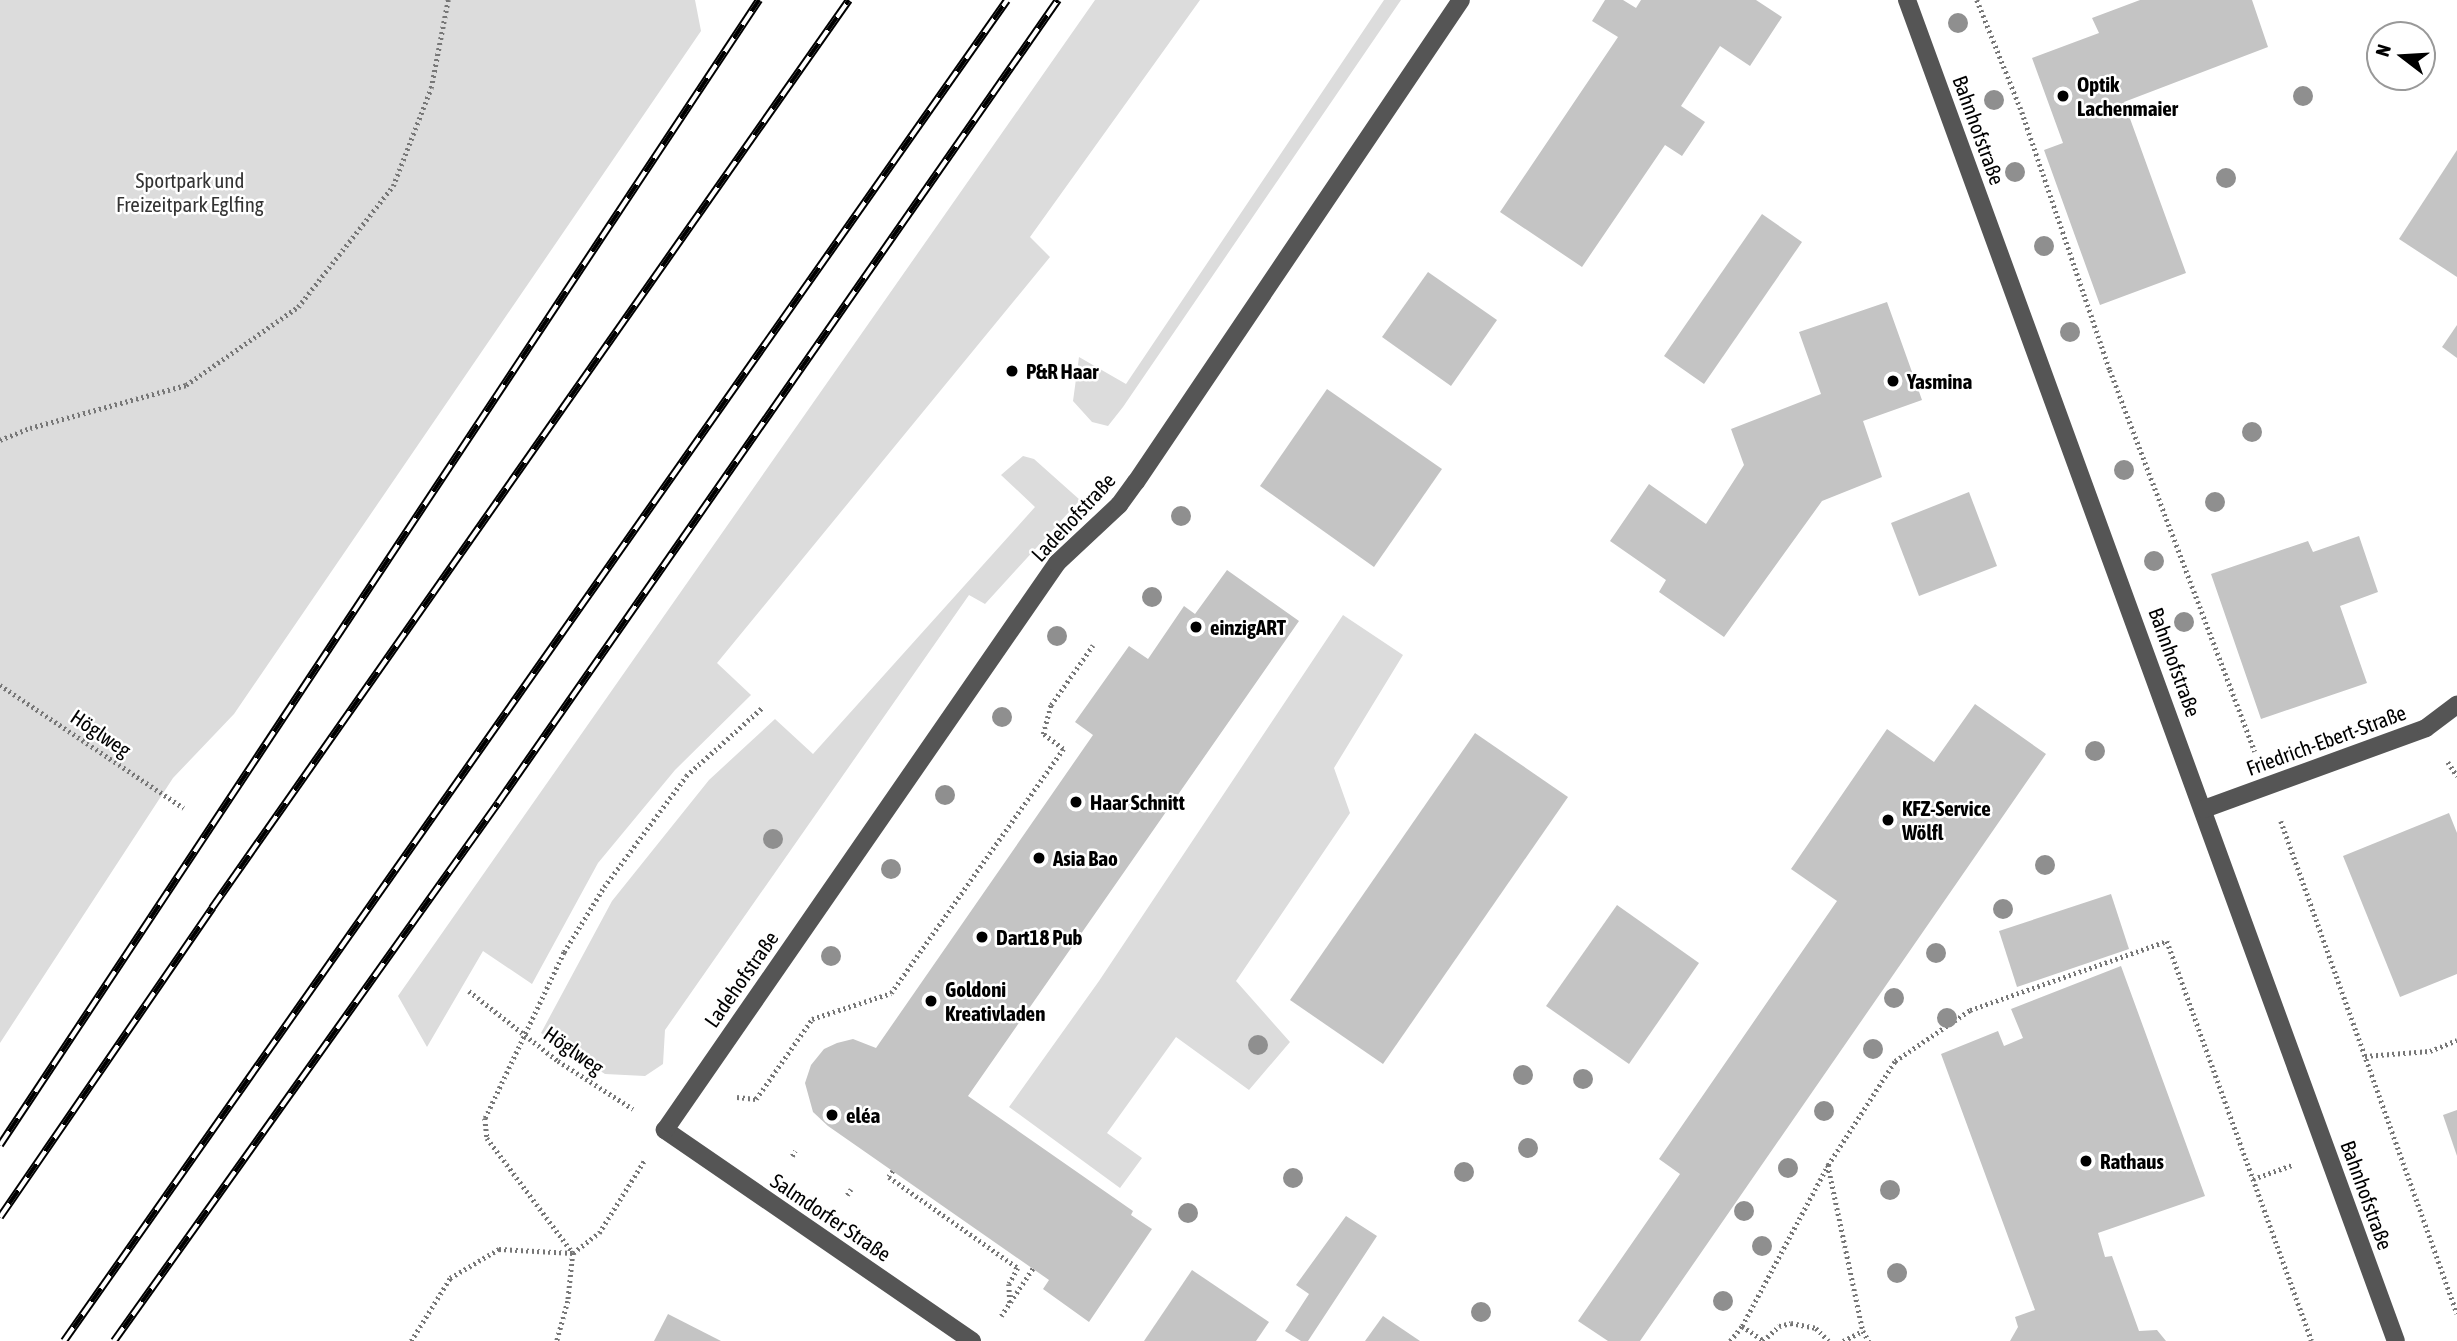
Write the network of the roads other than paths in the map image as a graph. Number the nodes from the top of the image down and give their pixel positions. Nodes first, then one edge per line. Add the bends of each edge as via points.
1 (1461, 0) edge
2 (1907, 0) edge
3 (2457, 705) edge
4 (2204, 809) junction
5 (665, 1130) joint
6 (972, 1341) edge
7 (2396, 1341) edge

1 - 5 street, Ladehofstraße via 1136,482 1119,505 1057,563
2 - 4 street, Bahnhofstraße
3 - 4 street, Friedrich-Ebert-Straße via 2426,728
4 - 7 street, Bahnhofstraße
5 - 6 street, Salmdorfer Straße

